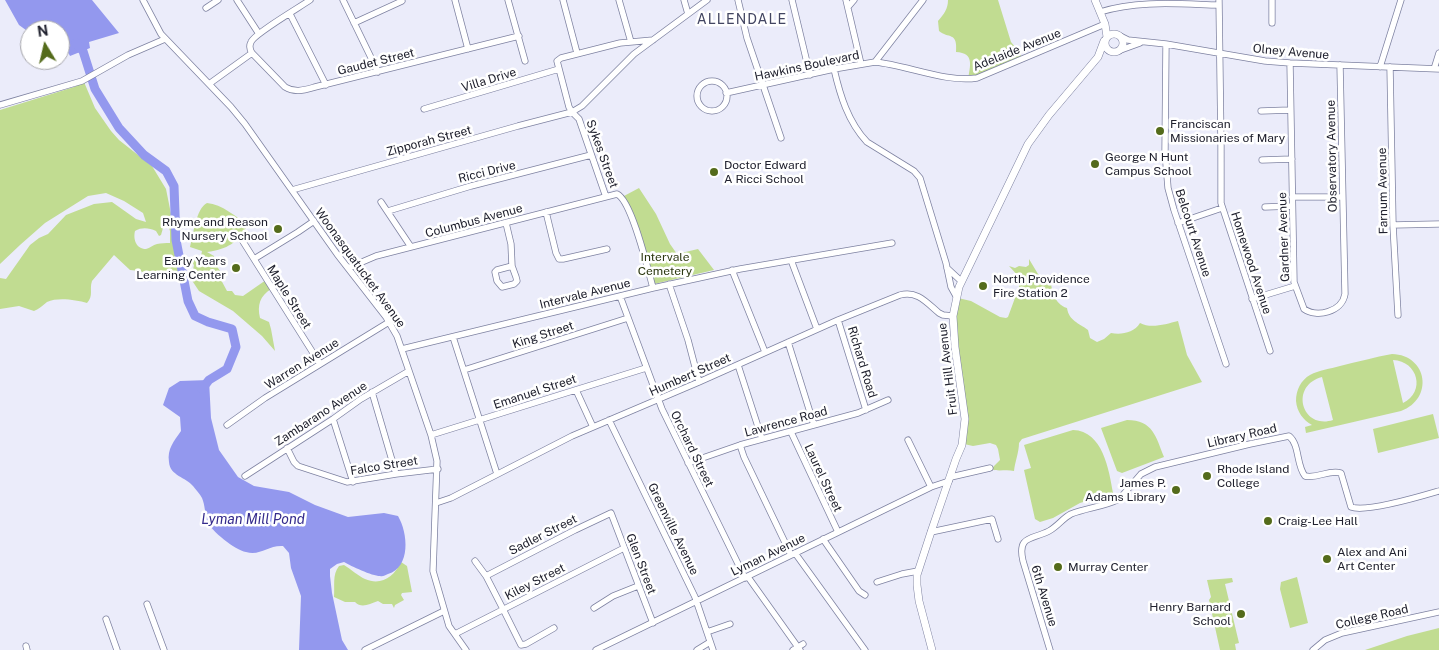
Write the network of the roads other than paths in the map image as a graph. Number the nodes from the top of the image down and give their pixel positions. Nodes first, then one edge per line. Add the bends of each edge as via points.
1 (143, 0) edge
2 (218, 0) edge
3 (237, 0) edge
4 (310, 0) edge
5 (343, 0) edge
6 (455, 0) edge
7 (508, 0) edge
8 (563, 0) edge
9 (619, 0) edge
10 (684, 0) edge
11 (707, 0) edge
12 (738, 0) edge
13 (792, 0) edge
14 (854, 0) edge
15 (923, 0) edge
16 (1095, 0) edge
17 (1272, 0) edge
18 (1401, 0) edge
19 (402, 2) dead end
20 (1218, 2) edge
21 (847, 3) edge
22 (206, 8) dead end
23 (1100, 12) junction
24 (290, 14) junction
25 (688, 14) junction
26 (354, 23) junction
27 (1272, 23) dead end
28 (1105, 24) junction
29 (259, 34) junction
30 (518, 36) junction
31 (1111, 37) junction
32 (165, 39) junction
33 (653, 40) junction
34 (630, 42) junction
35 (1142, 42) junction
36 (1166, 44) junction
37 (468, 49) junction
38 (1114, 51) junction
39 (252, 53) junction
40 (578, 53) junction
41 (1439, 53) edge
42 (1219, 54) junction
43 (1098, 56) junction
44 (525, 61) dead end
45 (875, 62) junction
46 (861, 64) junction
47 (1290, 64) junction
48 (1340, 65) junction
49 (1380, 67) junction
50 (1390, 67) junction
51 (559, 69) junction
52 (834, 69) junction
53 (1436, 69) edge
54 (378, 72) junction
55 (810, 75) junction
56 (209, 84) junction
57 (326, 85) junction
58 (763, 86) junction
59 (726, 93) junction
60 (0, 105) edge
61 (424, 109) dead end
62 (1290, 110) junction
63 (1261, 111) dead end
64 (572, 112) junction
65 (781, 138) dead end
66 (591, 155) junction
67 (1292, 159) junction
68 (1262, 160) dead end
69 (292, 190) junction
70 (606, 197) junction
71 (1292, 197) junction
72 (1342, 197) junction
73 (381, 202) dead end
74 (1292, 206) junction
75 (1265, 207) dead end
76 (1222, 208) junction
77 (388, 210) junction
78 (546, 212) junction
79 (314, 220) junction
80 (506, 223) junction
81 (1178, 223) junction
82 (1439, 224) edge
83 (1393, 225) junction
84 (242, 240) dead end
85 (892, 244) dead end
86 (1344, 246) joint
87 (411, 248) junction
88 (607, 249) dead end
89 (254, 259) junction
90 (791, 260) junction
91 (512, 266) dead end
92 (348, 268) junction
93 (947, 268) junction
94 (732, 270) junction
95 (961, 281) junction
96 (669, 284) junction
97 (1295, 286) junction
98 (653, 288) junction
99 (620, 296) junction
100 (956, 296) junction
101 (1252, 299) junction
102 (1398, 314) dead end
103 (953, 316) junction
104 (628, 318) junction
105 (838, 320) junction
106 (389, 322) junction
107 (818, 329) junction
108 (453, 337) junction
109 (788, 342) junction
110 (402, 349) junction
111 (1270, 351) dead end
112 (765, 352) junction
113 (320, 364) junction
114 (1226, 364) dead end
115 (738, 365) junction
116 (646, 368) junction
117 (409, 370) junction
118 (464, 370) junction
119 (699, 382) junction
120 (576, 390) junction
121 (372, 392) junction
122 (658, 400) junction
123 (888, 400) dead end
124 (866, 410) junction
125 (333, 419) junction
126 (480, 420) junction
127 (609, 420) junction
128 (227, 425) dead end
129 (593, 426) junction
130 (814, 426) junction
131 (790, 432) junction
132 (431, 435) junction
133 (762, 439) junction
134 (908, 440) dead end
135 (740, 445) junction
136 (287, 448) junction
137 (688, 464) junction
138 (990, 468) dead end
139 (438, 469) junction
140 (396, 474) junction
141 (497, 474) junction
142 (245, 476) dead end
143 (950, 479) junction
144 (353, 482) junction
145 (931, 487) junction
146 (1439, 491) edge
147 (436, 503) junction
148 (610, 513) joint
149 (838, 532) junction
150 (931, 532) junction
151 (823, 539) junction
152 (998, 539) dead end
153 (1022, 546) joint
154 (624, 548) junction
155 (793, 554) junction
156 (475, 561) dead end
157 (918, 571) junction
158 (486, 576) junction
159 (746, 577) junction
160 (877, 582) dead end
161 (638, 586) junction
162 (865, 595) dead end
163 (697, 602) junction
164 (148, 604) dead end
165 (594, 608) dead end
166 (504, 609) junction
167 (444, 612) junction
168 (1439, 612) edge
169 (106, 620) dead end
170 (653, 623) junction
171 (730, 624) dead end
172 (554, 628) dead end
173 (707, 632) junction
174 (455, 634) junction
175 (710, 642) junction
176 (798, 648) edge
177 (117, 650) edge
178 (164, 650) edge
179 (365, 650) edge
180 (464, 650) edge
181 (596, 650) edge
182 (697, 650) edge
183 (713, 650) edge
184 (865, 650) edge
185 (932, 650) edge
186 (1050, 650) edge
187 (1314, 650) edge

1 - 32 street, Woonasquatucket Avenue
2 - 22 street
3 - 29 street
4 - 24 street
5 - 26 street
6 - 37 street
7 - 30 street
8 - 40 street
9 - 34 street
10 - 25 street
11 - 25 street
12 - 58 street
13 - 55 street
14 - 21 street
15 - 45 street, Hawkins Boulevard
16 - 23 main road
17 - 27 street
18 - 49 street
19 - 26 street
20 - 23 street via 1141,5
20 - 42 street, Homewood Avenue
21 - 46 street
23 - 28 main road
24 - 29 street
24 - 57 street
25 - 33 street
26 - 54 street
28 - 31 main road
28 - 45 street, Adelaide Avenue via 976,78 957,78
29 - 39 street via 250,44
30 - 37 street, Gaudet Street
30 - 44 street
31 - 35 street, Olney Avenue
31 - 38 main road via 1106,48
31 - 38 main road via 1123,43
31 - 43 main road, Fruit Hill Avenue
32 - 56 street, Woonasquatucket Avenue
32 - 60 street via 82,81
33 - 34 street
33 - 64 street
34 - 40 street
35 - 36 street, Olney Avenue
35 - 38 street, Olney Avenue
36 - 42 street, Olney Avenue
36 - 81 street, Belcourt Avenue via 1166,176
37 - 54 street, Gaudet Street
38 - 43 main road, Fruit Hill Avenue
39 - 56 street
39 - 57 street, Gaudet Street via 288,89 300,91
40 - 51 street via 559,59
41 - 53 street
42 - 47 street, Olney Avenue
42 - 76 street, Homewood Avenue
43 - 95 main road, Fruit Hill Avenue via 1028,144
45 - 46 street, Hawkins Boulevard
46 - 52 street, Hawkins Boulevard
47 - 48 street, Olney Avenue
47 - 62 street, Gardner Avenue
48 - 49 street, Olney Avenue
48 - 72 street, Observatory Avenue
49 - 50 street, Olney Avenue
50 - 53 street, Olney Avenue
50 - 83 street, Farnum Avenue
51 - 61 street, Villa Drive
51 - 64 street, Sykes Street
52 - 55 street, Hawkins Boulevard
52 - 93 street via 849,117 861,135 920,178
54 - 57 street, Gaudet Street
55 - 58 street, Hawkins Boulevard
56 - 69 street, Woonasquatucket Avenue via 245,124
58 - 59 street, Hawkins Boulevard
58 - 65 street
59 - 59 street via 724,104 715,110 707,110 697,99 699,88 709,82 720,84
62 - 63 street
62 - 67 street, Gardner Avenue
64 - 66 street, Sykes Street via 579,119
64 - 69 street, Zipporah Street
66 - 70 street, Sykes Street
66 - 77 street, Ricci Drive
67 - 68 street
67 - 71 street, Gardner Avenue
69 - 79 street, Woonasquatucket Avenue
70 - 78 street, Columbus Avenue
70 - 98 street, Sykes Street via 618,194 622,198 637,229
71 - 72 street
71 - 74 street, Gardner Avenue
72 - 86 street, Observatory Avenue
73 - 77 street
74 - 75 street
74 - 97 street, Gardner Avenue
76 - 81 street
76 - 101 street, Homewood Avenue
77 - 87 street
78 - 80 street, Columbus Avenue
78 - 88 street via 559,259
79 - 89 street
79 - 92 street, Woonasquatucket Avenue
80 - 87 street, Columbus Avenue
80 - 91 street via 512,244
81 - 114 street, Belcourt Avenue
82 - 83 street
83 - 102 street, Farnum Avenue
84 - 89 street, Maple Street
85 - 90 street, Intervale Avenue
86 - 97 street, Gardner Avenue via 1345,294 1338,306 1315,314 1307,311 1302,307
87 - 92 street, Columbus Avenue via 376,256
89 - 113 street, Maple Street
90 - 94 street, Intervale Avenue
90 - 107 street
92 - 106 street, Woonasquatucket Avenue
93 - 95 street
93 - 100 street
94 - 96 street, Intervale Avenue
94 - 112 street
95 - 100 main road, Fruit Hill Avenue
96 - 98 street, Intervale Avenue
96 - 119 street
97 - 101 street
98 - 99 street, Intervale Avenue
99 - 104 street, Orchard Street
99 - 108 street, Intervale Avenue
100 - 103 main road, Fruit Hill Avenue
101 - 111 street, Homewood Avenue
103 - 105 street, Humbert Street via 943,315 921,297 908,293
103 - 143 main road, Fruit Hill Avenue via 965,419 962,445
104 - 116 street, Orchard Street
104 - 118 street, King Street
105 - 107 street, Humbert Street
105 - 124 street, Richard Road
106 - 110 street, Woonasquatucket Avenue
106 - 113 street, Warren Avenue
107 - 109 street, Humbert Street
108 - 110 street, Intervale Avenue
108 - 118 street
109 - 112 street, Humbert Street
109 - 130 street
110 - 117 street, Woonasquatucket Avenue
112 - 115 street, Humbert Street
113 - 128 street, Warren Avenue
115 - 119 street, Humbert Street
115 - 133 street
116 - 120 street, Emanuel Street
116 - 122 street, Orchard Street
117 - 121 street, Zambarano Avenue
117 - 132 street, Woonasquatucket Avenue
118 - 126 street
119 - 122 street, Humbert Street
120 - 126 street, Emanuel Street
120 - 129 street
121 - 125 street, Zambarano Avenue
121 - 140 street
122 - 127 street, Humbert Street
122 - 137 street, Orchard Street
123 - 124 street, Lawrence Road
124 - 130 street, Lawrence Road
125 - 136 street, Zambarano Avenue
125 - 144 street
126 - 132 street, Emanuel Street
126 - 141 street
127 - 129 street, Humbert Street
127 - 163 street, Greenville Avenue
129 - 141 street, Humbert Street
130 - 131 street, Lawrence Road
131 - 133 street, Lawrence Road
131 - 149 street, Laurel Street
132 - 139 street, Woonasquatucket Avenue
133 - 135 street, Lawrence Road
134 - 145 street
135 - 137 street, Lawrence Road
135 - 155 street
136 - 142 street, Zambarano Avenue
136 - 144 street, Falco Street via 298,466
137 - 159 street, Orchard Street
138 - 143 street, Lyman Avenue
139 - 140 street, Falco Street
139 - 147 street, Woonasquatucket Avenue
140 - 144 street, Falco Street
141 - 147 street, Humbert Street
143 - 145 street, Lyman Avenue
143 - 150 main road, Fruit Hill Avenue
145 - 149 street, Lyman Avenue
146 - 153 street, Library Road via 1380,506 1352,507 1341,473 1305,476 1292,438 1283,436 1155,467 1141,474 1117,500 1073,514
147 - 167 street, Woonasquatucket Avenue via 433,571
148 - 154 street, Glen Street
148 - 158 street, Sadler Street
149 - 151 street, Lyman Avenue
150 - 152 street via 992,519
150 - 157 main road, Fruit Hill Avenue
151 - 155 street, Lyman Avenue
151 - 162 street via 858,591
153 - 186 street, 6th Avenue via 1023,561
154 - 161 street, Glen Street
154 - 166 street, Kiley Street
155 - 159 street, Lyman Avenue
155 - 184 street
156 - 158 street
157 - 160 street
157 - 185 main road, Fruit Hill Avenue via 918,593
158 - 166 street
159 - 163 street, Lyman Avenue
159 - 176 street, Orchard Street
161 - 165 street
161 - 170 street, Glen Street
163 - 170 street, Lyman Avenue
163 - 173 street, Greenville Avenue
164 - 178 street
166 - 172 street via 521,645
166 - 174 street, Kiley Street
167 - 174 street, Woonasquatucket Avenue
167 - 179 street
168 - 187 street, College Road via 1342,633
169 - 177 street
170 - 181 street, Lyman Avenue
171 - 173 street
173 - 175 street, Greenville Avenue
174 - 180 street, Woonasquatucket Avenue
175 - 182 street
175 - 183 street, Greenville Avenue

